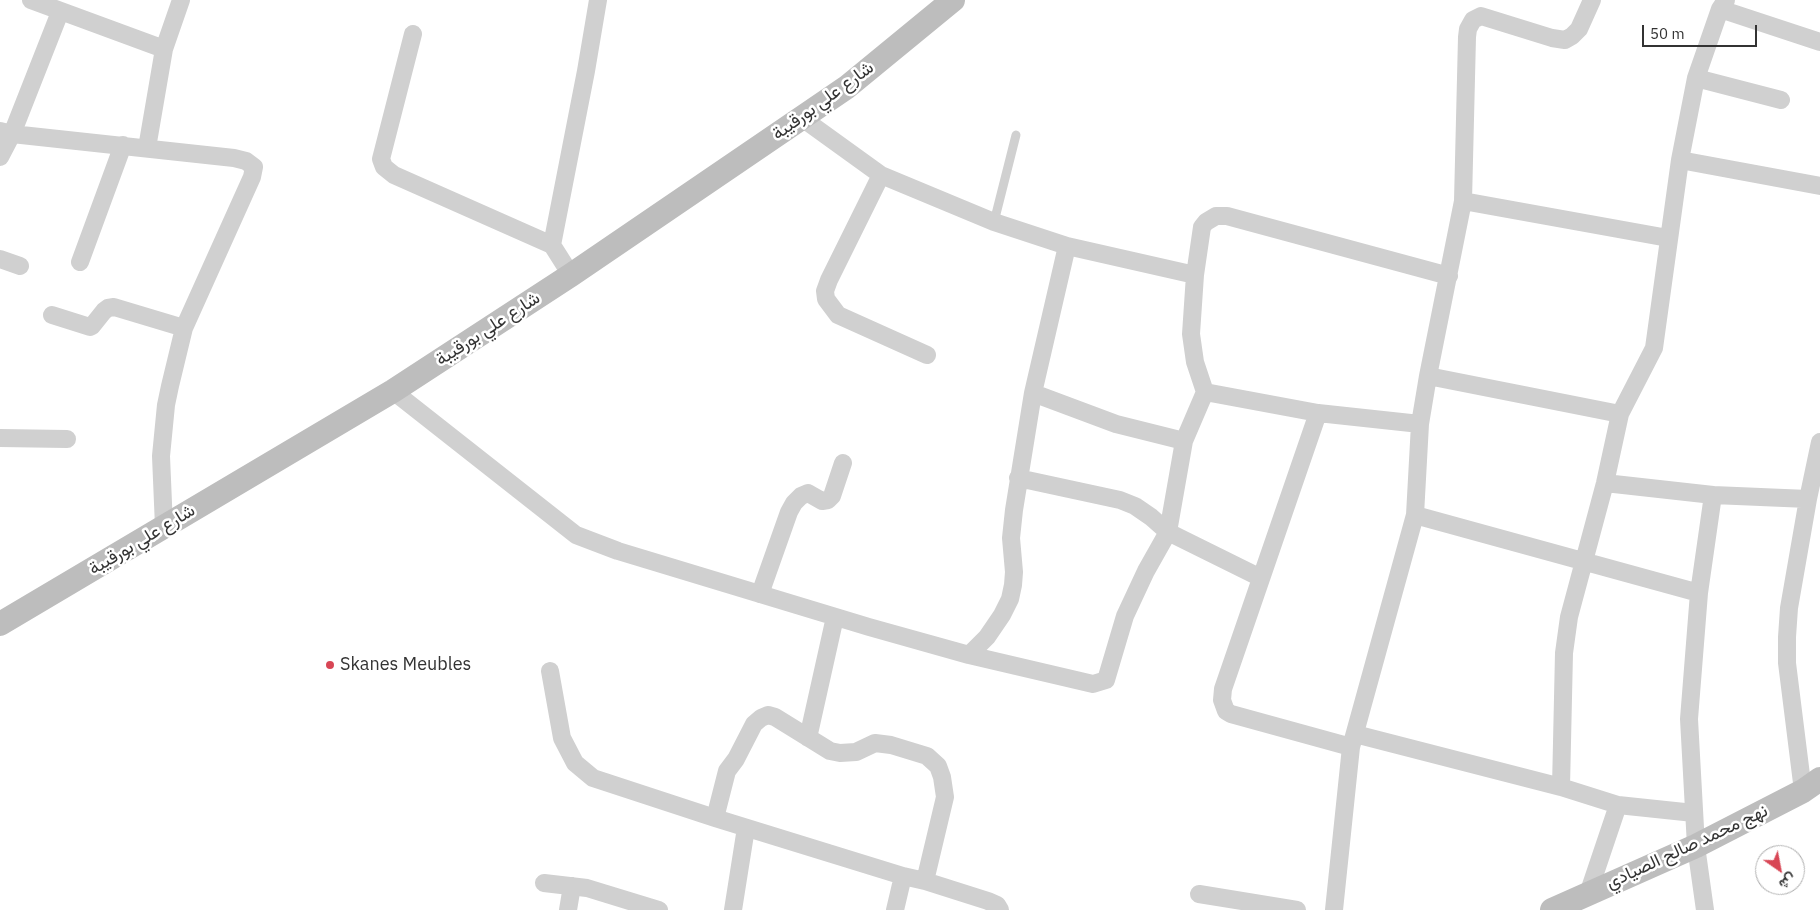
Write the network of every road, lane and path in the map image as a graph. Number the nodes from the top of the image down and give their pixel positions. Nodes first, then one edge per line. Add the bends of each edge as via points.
1 (31, 0) edge
2 (181, 0) edge
3 (598, 0) edge
4 (953, 0) edge
5 (1592, 0) edge
6 (1723, 5) edge
7 (1478, 9) edge
8 (60, 12) junction
9 (413, 34) dead end
10 (1820, 42) edge
11 (164, 49) junction
12 (1696, 78) junction
13 (1780, 100) dead end
14 (802, 118) junction
15 (6, 132) edge
16 (1016, 135) dead end
17 (123, 145) junction
18 (147, 148) junction
19 (0, 157) edge
20 (1680, 160) junction
21 (881, 175) junction
22 (1820, 186) edge
23 (1463, 201) junction
24 (994, 222) junction
25 (1668, 238) junction
26 (552, 245) junction
27 (1067, 246) junction
28 (0, 260) edge
29 (80, 262) dead end
30 (20, 266) dead end
31 (571, 275) junction
32 (1195, 275) junction
33 (1449, 276) junction
34 (52, 315) dead end
35 (184, 328) junction
36 (927, 355) dead end
37 (1428, 376) junction
38 (393, 391) junction
39 (1206, 392) junction
40 (1033, 393) junction
41 (1318, 413) junction
42 (1620, 414) junction
43 (1420, 424) junction
44 (0, 438) edge
45 (67, 438) dead end
46 (1184, 441) junction
47 (1820, 442) edge
48 (843, 463) dead end
49 (1018, 478) junction
50 (1605, 483) junction
51 (1713, 494) junction
52 (1808, 498) junction
53 (1415, 515) junction
54 (164, 527) junction
55 (1168, 532) junction
56 (1584, 562) junction
57 (1260, 578) junction
58 (1699, 593) junction
59 (760, 594) junction
60 (835, 618) junction
61 (0, 624) edge
62 (969, 655) junction
63 (550, 672) dead end
64 (808, 738) junction
65 (1353, 741) junction
66 (1812, 785) edge
67 (1561, 787) junction
68 (1618, 805) junction
69 (1694, 813) junction
70 (714, 818) junction
71 (746, 828) junction
72 (1696, 846) junction
73 (903, 876) junction
74 (925, 881) junction
75 (544, 883) dead end
76 (572, 886) junction
77 (1199, 894) dead end
78 (1588, 894) junction
79 (568, 910) edge
80 (659, 910) edge
81 (732, 910) edge
82 (895, 910) edge
83 (1000, 910) edge
84 (1297, 910) edge
85 (1334, 910) edge
86 (1552, 910) edge
87 (1705, 910) edge

1 - 8 street
2 - 11 street
3 - 26 street
4 - 14 main road, شارع علي بورقيبة via 847,87
5 - 7 street via 1579,29 1564,40 1481,16
6 - 10 street
6 - 12 street
7 - 23 street via 1467,37
8 - 11 street
8 - 15 street
9 - 26 street via 381,159 384,167 394,175
11 - 18 street
12 - 13 street
12 - 20 street
14 - 21 street
14 - 31 main road, شارع علي بورقيبة
15 - 17 street
15 - 19 street
16 - 24 lane
17 - 18 street
17 - 29 street
18 - 35 street via 234,158 254,167
20 - 22 street
20 - 25 street
21 - 24 street
21 - 36 street via 829,280 826,299 838,315
23 - 25 street
23 - 33 street
24 - 27 street
25 - 42 street via 1654,348
26 - 31 street
27 - 32 street
27 - 40 street
28 - 30 street
31 - 38 main road, شارع علي بورقيبة
32 - 33 street via 1202,227 1219,215
32 - 39 street via 1191,334 1195,362
33 - 37 street
34 - 35 street via 90,327 104,311 114,307
35 - 54 street via 164,423 161,465
37 - 42 street
37 - 43 street
38 - 54 main road, شارع علي بورقيبة
38 - 59 street via 576,535
39 - 41 street
39 - 46 street
40 - 46 street via 1116,424
40 - 49 street
41 - 43 street
41 - 57 street
42 - 50 street
43 - 53 street
44 - 45 street
46 - 55 street
47 - 52 street
48 - 59 street via 828,500 808,493 794,503
49 - 55 street via 1120,500 1135,506
49 - 62 street via 1011,538 1014,572 1010,599 987,637
50 - 51 street
50 - 56 street
51 - 52 street
51 - 58 street
52 - 66 street via 1789,608 1787,663
53 - 56 street
53 - 65 street
54 - 61 main road, شارع علي بورقيبة
55 - 57 street
55 - 62 street via 1125,616 1106,680 1093,684
56 - 58 street
56 - 67 street via 1569,617 1564,654
57 - 65 street via 1223,689 1226,711
58 - 69 street via 1688,719
59 - 60 street
60 - 62 street
60 - 64 street
63 - 70 street via 562,738 582,770 593,778
64 - 70 street via 775,716 761,718 754,724 725,776
64 - 74 street via 840,753 856,752 875,743 885,744 926,756 938,766 945,797
65 - 67 street
65 - 85 street
66 - 72 main road, نهج محمد صالح الصيادي
67 - 68 street
68 - 69 street
68 - 78 street
69 - 72 street
70 - 71 street
71 - 73 street
71 - 81 street
72 - 78 main road, نهج محمد صالح الصيادي
72 - 87 street
73 - 74 street
73 - 82 street
74 - 83 street via 988,901
75 - 76 street
76 - 79 street
76 - 80 street
77 - 84 street
78 - 86 main road, نهج محمد صالح الصيادي

